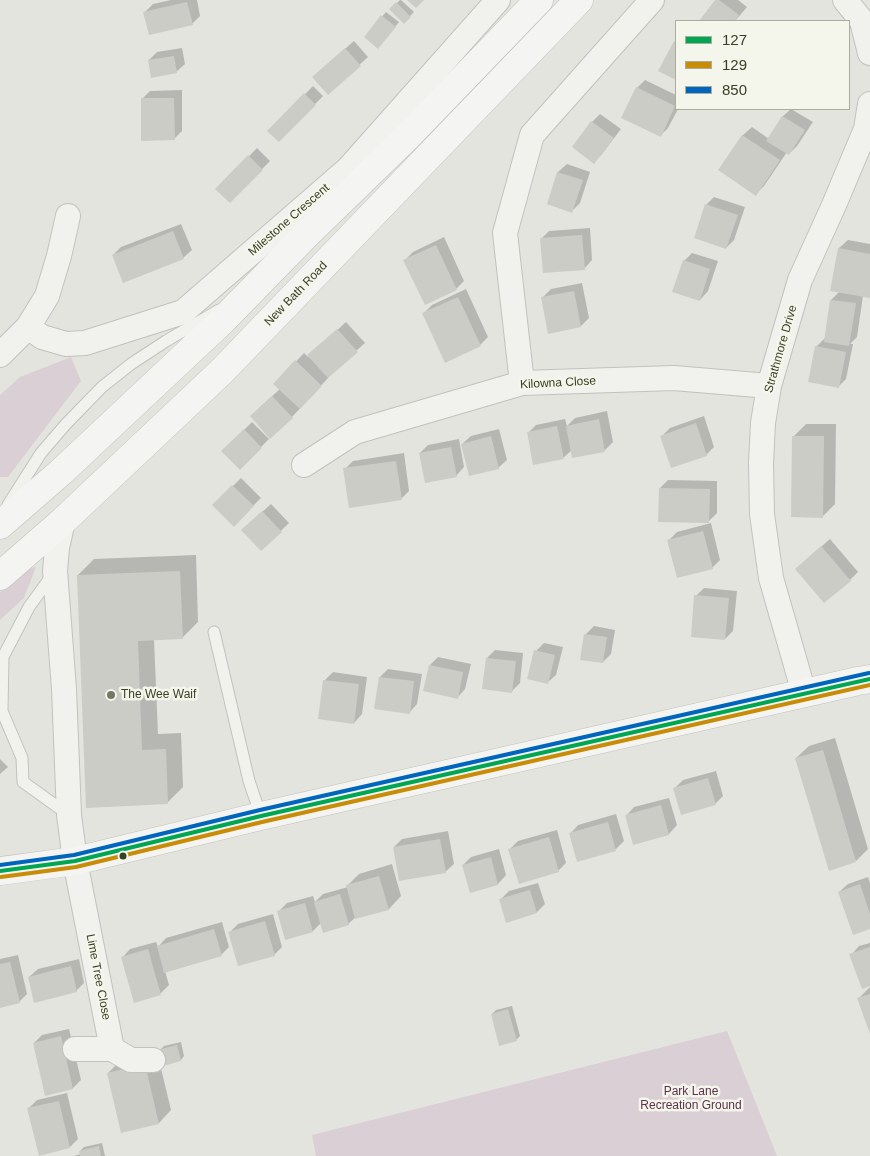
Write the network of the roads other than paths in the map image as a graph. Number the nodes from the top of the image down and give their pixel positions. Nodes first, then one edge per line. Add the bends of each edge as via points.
1 (498, 0) edge
2 (540, 0) edge
3 (579, 0) edge
4 (652, 0) edge
5 (845, 0) edge
6 (870, 53) edge
7 (870, 104) edge
8 (68, 216) dead end
9 (250, 292) junction
10 (28, 327) junction
11 (0, 355) edge
12 (522, 383) junction
13 (769, 386) junction
14 (304, 465) dead end
15 (0, 517) edge
16 (63, 522) junction
17 (0, 525) edge
18 (55, 571) junction
19 (0, 576) edge
20 (214, 632) dead end
21 (2, 659) edge
22 (870, 679) edge
23 (1, 689) edge
24 (804, 693) junction
25 (1, 712) edge
26 (69, 815) junction
27 (261, 816) junction
28 (75, 861) junction
29 (0, 871) edge
30 (75, 1049) dead end
31 (112, 1049) junction
32 (154, 1060) dead end

1 - 10 street, Milestone Crescent via 349,168 183,312 85,343 66,344 42,337
2 - 9 main road
3 - 16 main road, New Bath Road via 222,370
4 - 12 street via 532,135 505,232
5 - 6 street via 862,21
7 - 13 street, Strathmore Drive via 866,129 800,280
8 - 10 street via 47,296
9 - 15 lane via 166,341 102,387 41,453
9 - 17 main road via 140,400
10 - 11 street
12 - 13 street, Kilowna Close via 674,378
12 - 14 street, Kilowna Close via 355,432
13 - 24 street, Strathmore Drive via 763,423 762,514 771,578
16 - 18 street, Lime Tree Close
16 - 19 main road, New Bath Road
18 - 21 lane via 28,607
18 - 26 street, Lime Tree Close
20 - 27 lane via 249,781
21 - 23 lane
22 - 24 main road
23 - 25 lane
24 - 27 main road
25 - 26 lane via 22,758 23,782
26 - 28 street, Lime Tree Close
27 - 28 main road
28 - 29 main road
28 - 31 street, Lime Tree Close
30 - 31 street
31 - 32 street via 132,1060

